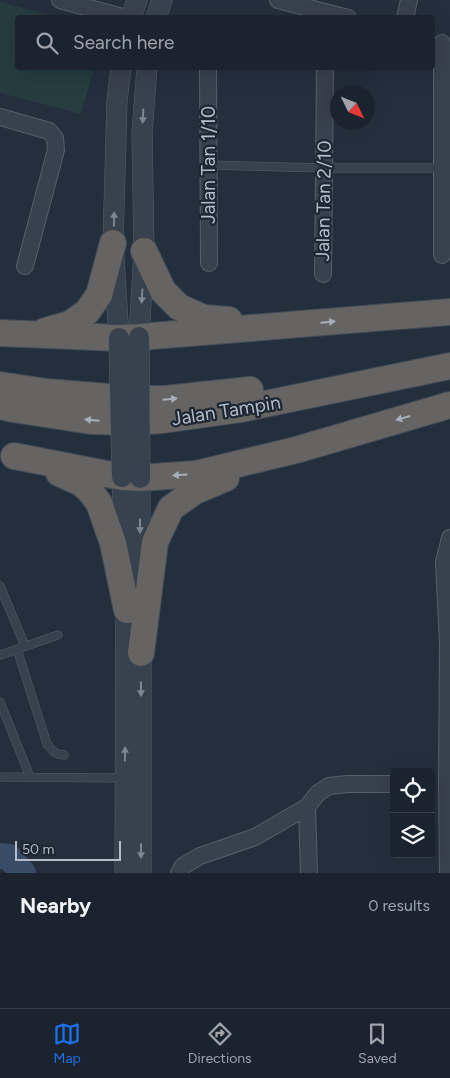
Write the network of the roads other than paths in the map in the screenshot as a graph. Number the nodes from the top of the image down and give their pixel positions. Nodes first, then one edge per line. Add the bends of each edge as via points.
1 (60, 0) edge
2 (137, 0) edge
3 (162, 0) edge
4 (278, 0) edge
5 (410, 0) edge
6 (115, 15) edge
7 (132, 15) edge
8 (157, 15) edge
9 (325, 15) edge
10 (406, 15) edge
11 (442, 43) edge
12 (121, 70) edge
13 (147, 70) edge
14 (208, 70) edge
15 (325, 70) edge
16 (0, 117) edge
17 (208, 165) junction
18 (324, 168) junction
19 (442, 168) junction
20 (113, 243) junction
21 (144, 251) junction
22 (442, 255) dead end
23 (208, 263) dead end
24 (25, 266) dead end
25 (322, 274) dead end
26 (450, 312) edge
27 (292, 325) junction
28 (0, 333) edge
29 (33, 335) junction
30 (129, 338) junction
31 (450, 350) edge
32 (450, 366) edge
33 (0, 384) edge
34 (450, 405) edge
35 (0, 406) edge
36 (296, 450) junction
37 (7, 454) edge
38 (131, 478) junction
39 (450, 538) edge
40 (0, 586) edge
41 (127, 610) junction
42 (58, 635) dead end
43 (449, 643) edge
44 (21, 648) junction
45 (141, 653) junction
46 (0, 655) edge
47 (0, 703) edge
48 (64, 755) dead end
49 (0, 777) edge
50 (30, 777) junction
51 (133, 779) junction
52 (390, 784) edge
53 (439, 784) edge
54 (308, 807) junction
55 (125, 873) edge
56 (141, 873) edge
57 (179, 873) edge
58 (309, 873) edge
59 (448, 873) edge

1 - 6 street
2 - 7 street
3 - 8 street
4 - 9 street
5 - 10 street
11 - 19 street
20 -> 12 street
13 -> 21 street via 142,132
14 - 17 street, Jalan Tan 1/10
15 - 18 street, Jalan Tan 2/10
16 - 24 street via 49,131 55,138 56,150
17 - 18 lane
17 - 23 street, Jalan Tan 1/10
18 - 19 lane
18 - 25 street, Jalan Tan 2/10
19 - 22 street
20 - 29 highway via 99,295 87,312 70,324
20 - 30 street
21 - 27 highway via 162,291 179,307 204,318
21 -> 30 street
27 -> 26 highway
27 - 30 highway
28 - 29 highway
29 - 30 highway
30 - 38 street, bridge
33 -> 31 highway, Jalan Tampin via 88,396 165,400 336,376
32 -> 35 highway, Jalan Tampin via 241,409 162,420 91,421
34 -> 36 highway
36 -> 38 highway via 196,474
36 - 45 highway via 195,491 171,508 155,542
37 - 38 highway
37 - 41 highway via 67,476 90,491 99,503 113,543
38 - 41 street
38 -> 45 street
39 - 43 street via 444,562
40 - 44 lane
51 -> 41 street
42 - 44 lane
43 - 53 street
44 - 46 lane
44 - 48 lane via 47,744 52,751
45 -> 51 street
47 - 50 lane
49 - 50 lane
50 - 51 lane
51 - 55 street
51 -> 56 street
52 - 54 street via 329,786 318,793
53 - 59 street
54 - 57 street via 255,837 200,856 183,866
54 - 58 street

